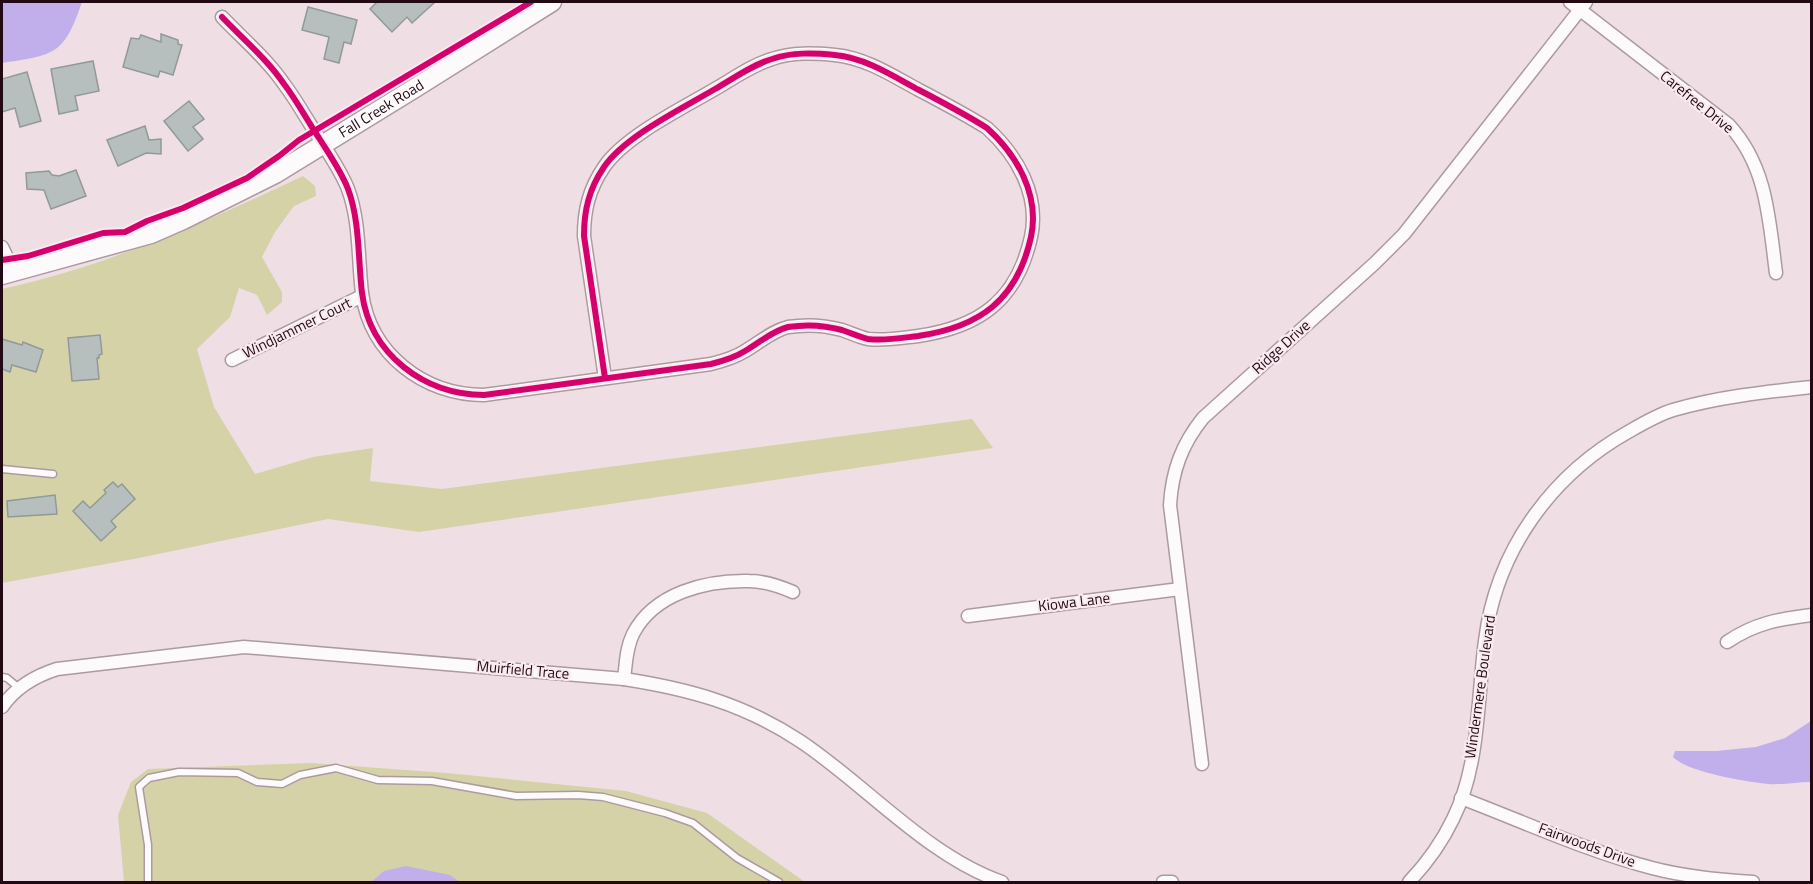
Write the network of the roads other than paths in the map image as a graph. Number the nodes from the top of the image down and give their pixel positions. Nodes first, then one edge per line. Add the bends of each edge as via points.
1 (552, 2) edge
2 (1578, 4) edge
3 (222, 17) dead end
4 (323, 144) junction
5 (2, 247) edge
6 (1776, 273) dead end
7 (8, 274) edge
8 (362, 296) junction
9 (232, 360) dead end
10 (605, 378) junction
11 (1812, 387) edge
12 (2, 469) edge
13 (53, 474) dead end
14 (1180, 589) junction
15 (793, 592) dead end
16 (1812, 615) edge
17 (969, 616) dead end
18 (1727, 642) dead end
19 (2, 677) edge
20 (624, 679) junction
21 (19, 688) junction
22 (2, 707) edge
23 (1202, 764) dead end
24 (1461, 798) junction
25 (148, 882) edge
26 (779, 882) edge
27 (1002, 882) edge
28 (1163, 882) edge
29 (1172, 882) edge
30 (1409, 882) edge
31 (1753, 882) edge

1 - 4 main road, Fall Creek Road
2 - 6 street, Carefree Drive via 1739,136 1763,183
2 - 14 street, Ridge Drive via 1404,234 1194,429 1179,456 1171,488
3 - 4 street via 285,84
4 - 7 main road, Fall Creek Road via 275,174 162,229
4 - 8 street via 338,168 353,206
5 - 7 street
8 - 9 street, Windjammer Court
8 - 10 street via 387,351 412,375 432,385 484,395
10 - 10 street via 729,360 767,336 805,325 890,340 957,328 998,302 1017,278 1032,229 1025,180 987,128 858,59 811,53 753,66 622,147 605,165 589,195 584,236
11 - 24 street, Windermere Boulevard via 1729,396 1671,411 1597,451 1544,500 1504,565 1494,595 1485,638 1473,753
12 - 13 lane
14 - 17 street, Kiowa Lane
14 - 23 street, Ridge Drive
15 - 20 street via 750,581 688,589 665,600 634,633
16 - 18 street via 1774,620
19 - 21 lane
20 - 21 street, Muirfield Trace via 244,647 57,669
20 - 27 street, Muirfield Trace via 707,696 774,725 801,741 921,836 971,869
21 - 22 street, Muirfield Trace
24 - 30 street, Windermere Boulevard via 1449,827
24 - 31 street, Fairwoods Drive via 1634,863 1705,879
25 - 26 lane via 148,845 139,787 149,778 179,772 238,773 257,782 282,784 300,775 336,768 378,780 432,781 516,796 578,795 635,804 693,823 737,858
28 - 29 street

